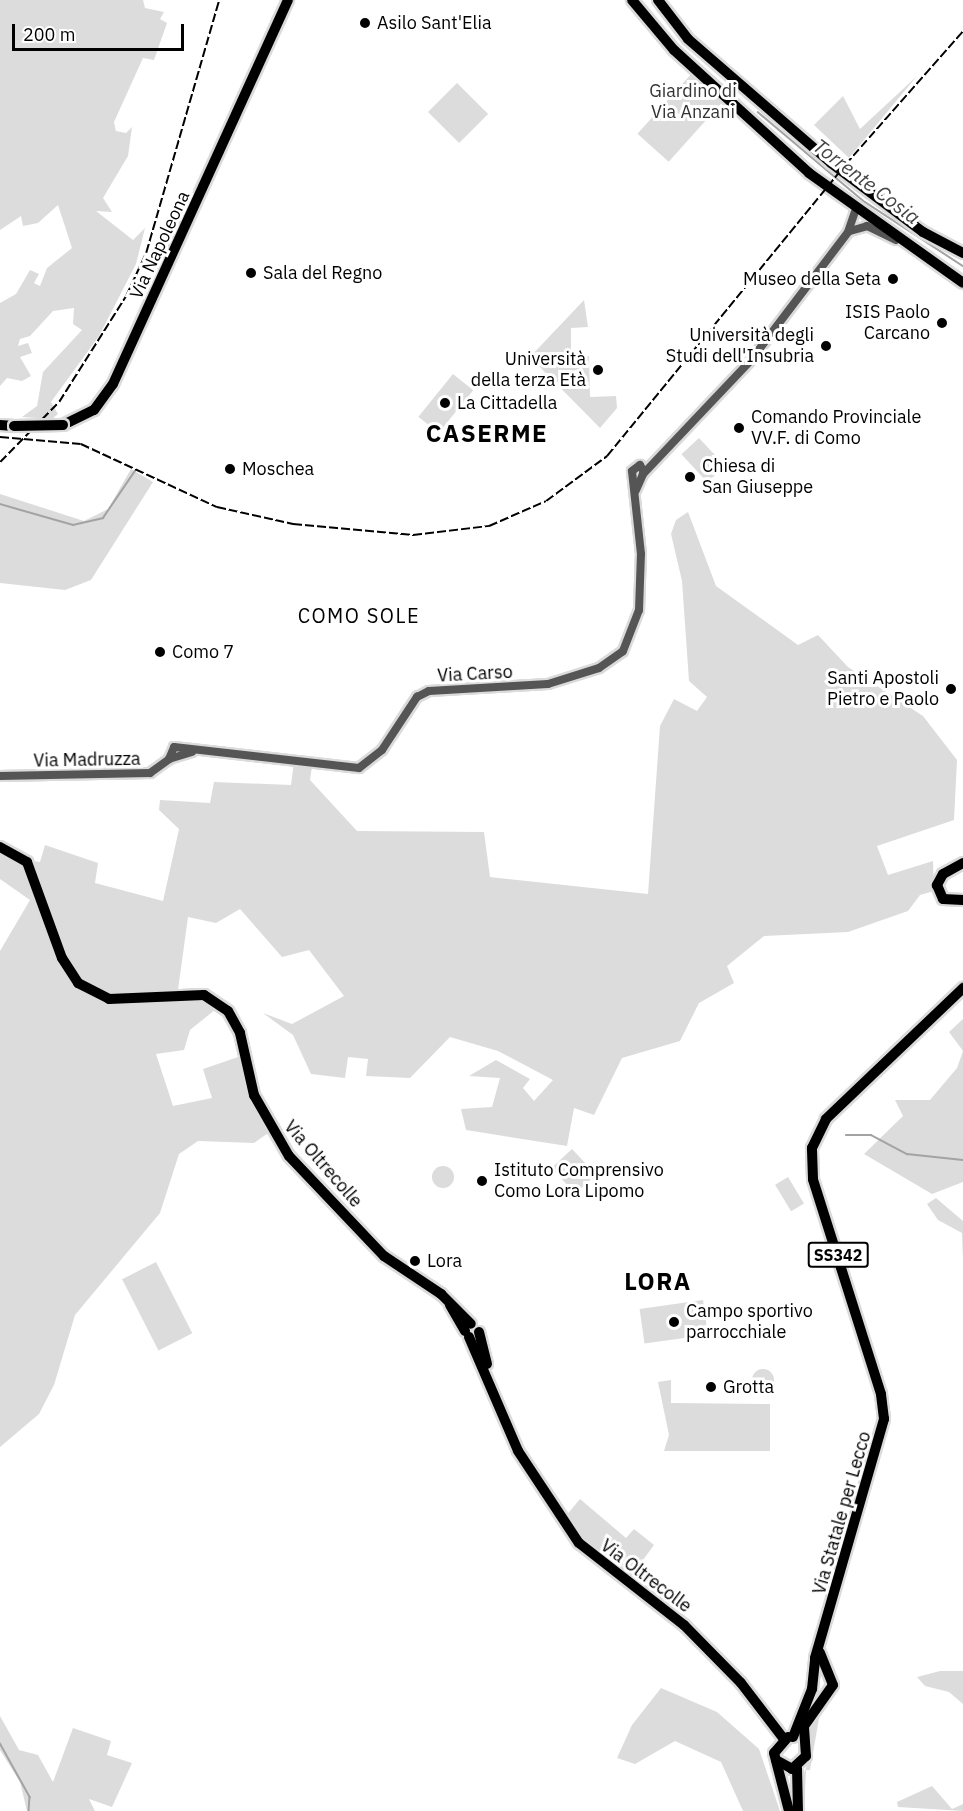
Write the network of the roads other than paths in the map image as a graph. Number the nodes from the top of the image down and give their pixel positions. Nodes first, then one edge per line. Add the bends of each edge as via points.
1 (288, 0) edge
2 (632, 0) edge
3 (658, 0) edge
4 (856, 209) junction
5 (849, 232) junction
6 (908, 247) junction
7 (963, 253) edge
8 (963, 283) edge
9 (0, 425) edge
10 (652, 462) junction
11 (639, 476) junction
12 (179, 753) joint
13 (0, 776) edge
14 (0, 848) edge
15 (963, 863) edge
16 (963, 900) edge
17 (963, 988) edge
18 (820, 1676) junction
19 (812, 1689) junction
20 (823, 1696) junction
21 (784, 1740) junction
22 (806, 1746) junction
23 (776, 1760) junction
24 (797, 1768) junction
25 (789, 1811) edge
26 (798, 1811) edge

1 - 9 main road, Via Napoleona, bridge via 113,384 94,410 63,425
2 - 4 main road via 674,50
3 - 7 main road via 688,39 863,188
4 - 5 street
4 - 6 main road
5 - 6 street via 867,226
5 - 10 street via 715,402
6 - 8 main road
10 - 11 street
10 - 11 street, Via Carso via 640,465
11 - 12 street, Via Carso via 639,610 622,651 599,668 548,684 429,691 417,697 382,750 359,768
12 - 13 street, Via Madruzza via 150,773
14 - 21 main road, Via Oltrecolle via 27,862 62,958 78,983 109,999 204,995 228,1011 240,1033 254,1095 289,1156 384,1256 447,1300 471,1331 518,1451 579,1543 667,1609 752,1697
15 - 16 main road via 943,874 937,885 944,899
17 - 18 main road, Via Statale per Lecco / SS342 via 826,1119 812,1148 813,1179 884,1408 881,1438 820,1650
18 - 19 main road
18 - 20 main road via 833,1685
19 - 20 main road
19 - 21 main road
20 - 22 main road via 804,1726
21 - 22 main road
21 - 23 main road
22 - 24 main road via 806,1756
23 - 24 main road via 784,1768
23 - 25 main road
24 - 26 main road

